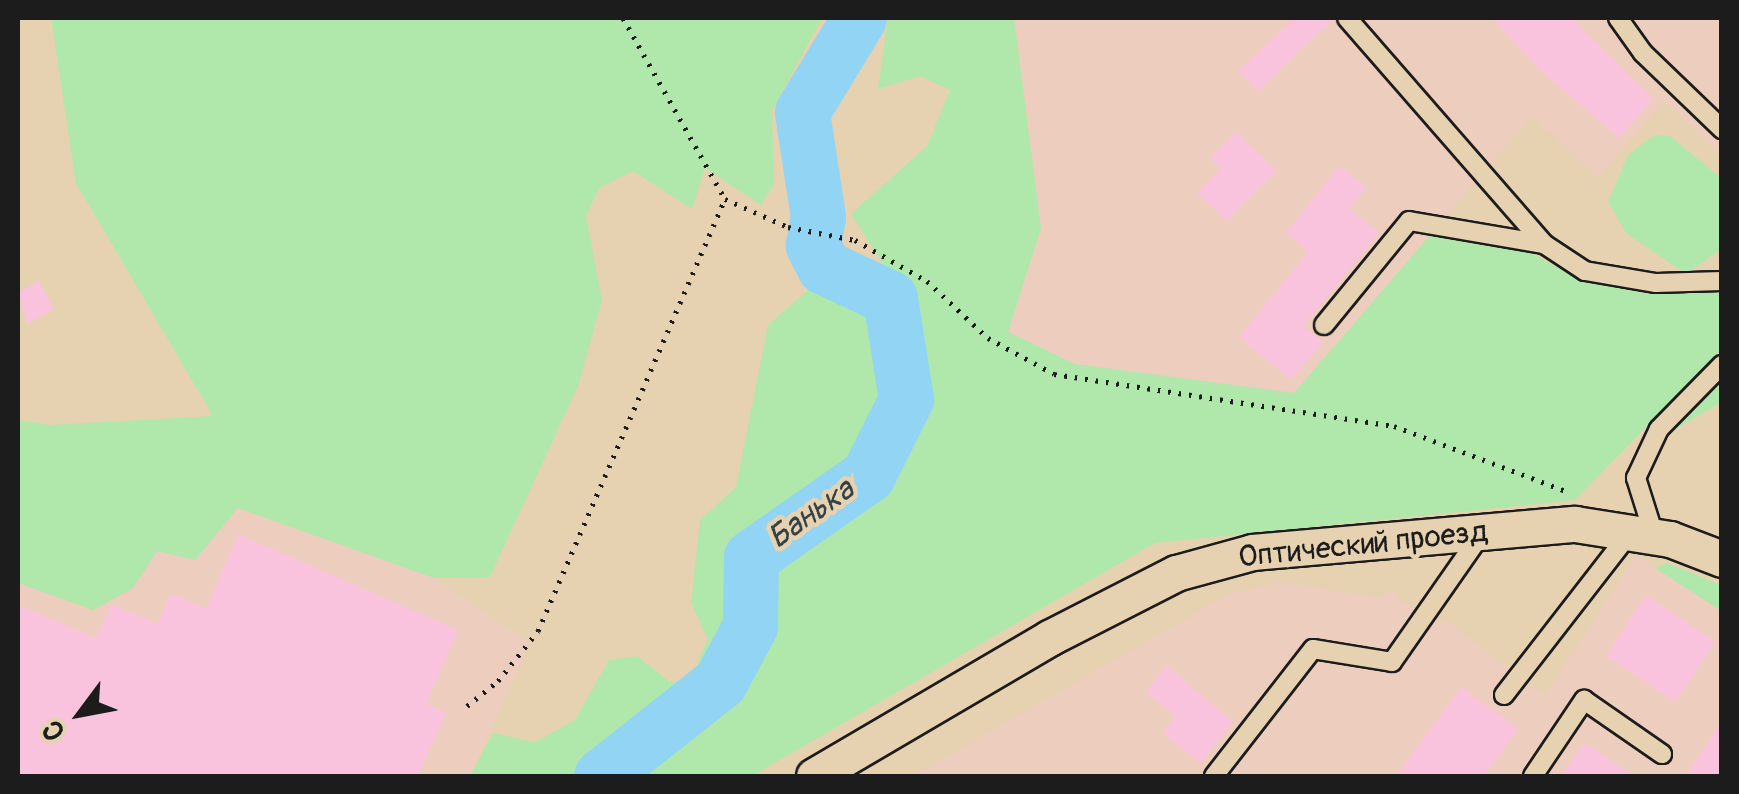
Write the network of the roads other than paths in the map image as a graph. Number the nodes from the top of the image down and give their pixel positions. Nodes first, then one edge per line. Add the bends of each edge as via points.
1 (1347, 18) edge
2 (1618, 18) edge
3 (1722, 129) edge
4 (1544, 244) junction
5 (1722, 280) edge
6 (1324, 325) dead end
7 (1722, 365) edge
8 (1482, 533) junction
9 (1643, 533) junction
10 (1722, 559) edge
11 (1504, 695) dead end
12 (1662, 754) dead end
13 (814, 776) edge
14 (1214, 776) edge
15 (1533, 776) edge

1 - 4 lane
2 - 3 lane via 1643,53
4 - 5 lane via 1584,272 1656,283
4 - 6 lane via 1409,221
7 - 9 lane via 1659,429 1636,478
8 - 9 street, Оптический проезд via 1575,524
8 - 13 street, Оптический проезд via 1252,552 1176,573 1048,638
8 - 14 lane via 1392,662 1313,649
9 - 10 street, Оптический проезд
9 - 11 lane
12 - 15 lane via 1584,700

